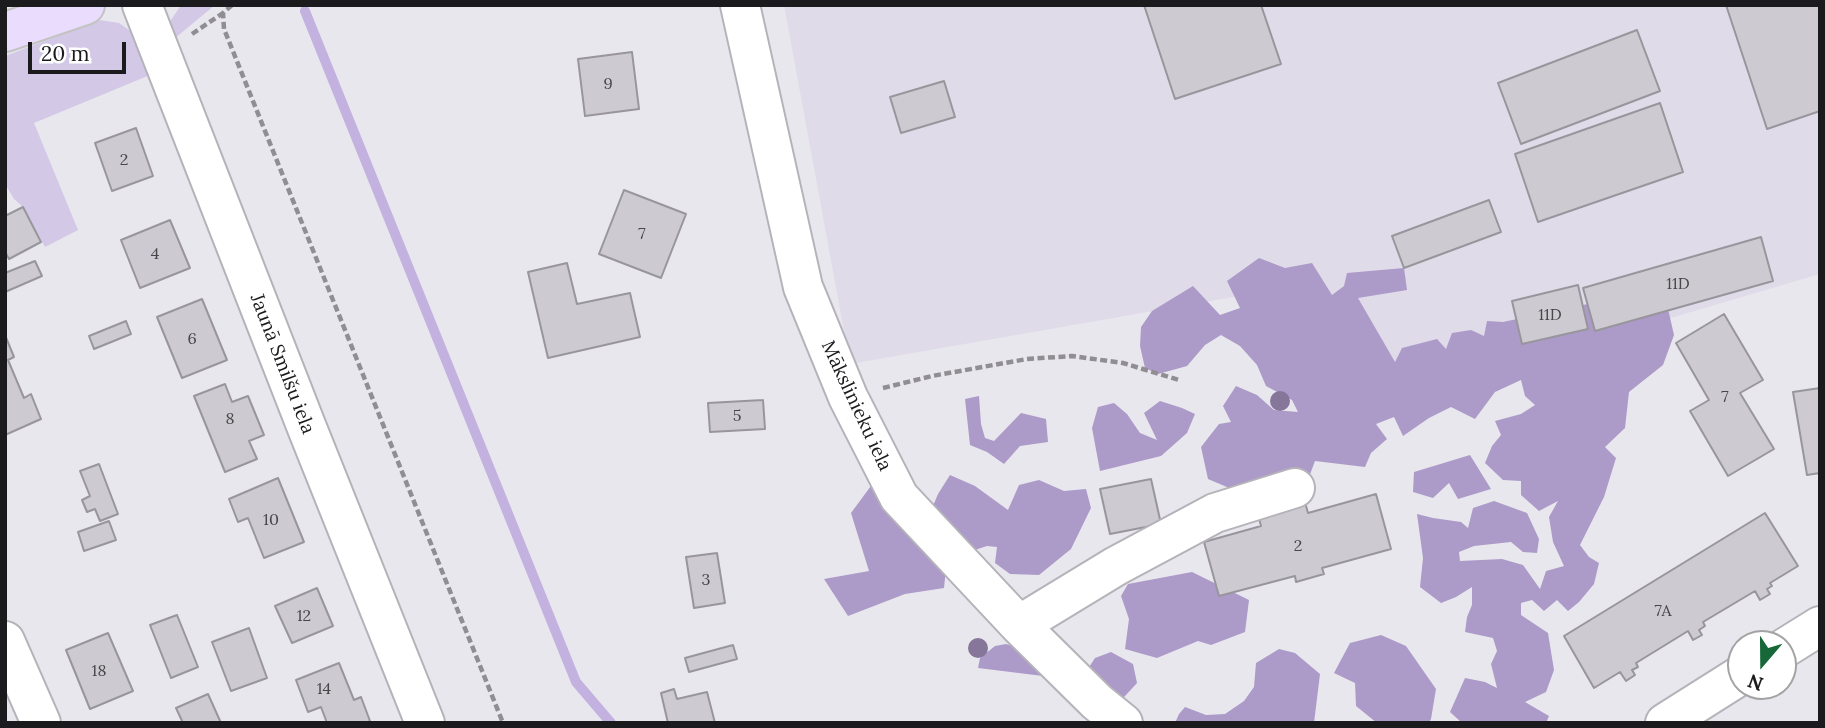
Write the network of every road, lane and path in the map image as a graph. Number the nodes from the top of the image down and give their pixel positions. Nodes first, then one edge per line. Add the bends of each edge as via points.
1 (85, 5) edge
2 (142, 5) edge
3 (232, 5) edge
4 (740, 5) edge
5 (5, 32) edge
6 (1179, 380) dead end
7 (848, 397) junction
8 (1295, 488) dead end
9 (1020, 625) junction
10 (1820, 626) edge
11 (1797, 640) edge
12 (5, 642) edge
13 (1727, 684) edge
14 (41, 723) edge
15 (425, 723) edge
16 (503, 723) edge
17 (1123, 723) edge
18 (1665, 723) edge

1 - 5 main road
2 - 15 street, Jaunā Smilšu iela
3 - 16 path via 223,13 224,29
4 - 7 street, Mākslinieku iela via 803,287
6 - 7 path via 1123,363 1072,356 946,373
7 - 9 street, Mākslinieku iela via 899,497
8 - 9 street via 1215,513
9 - 17 street, Mākslinieku iela
10 - 11 street
12 - 14 street
13 - 18 street

